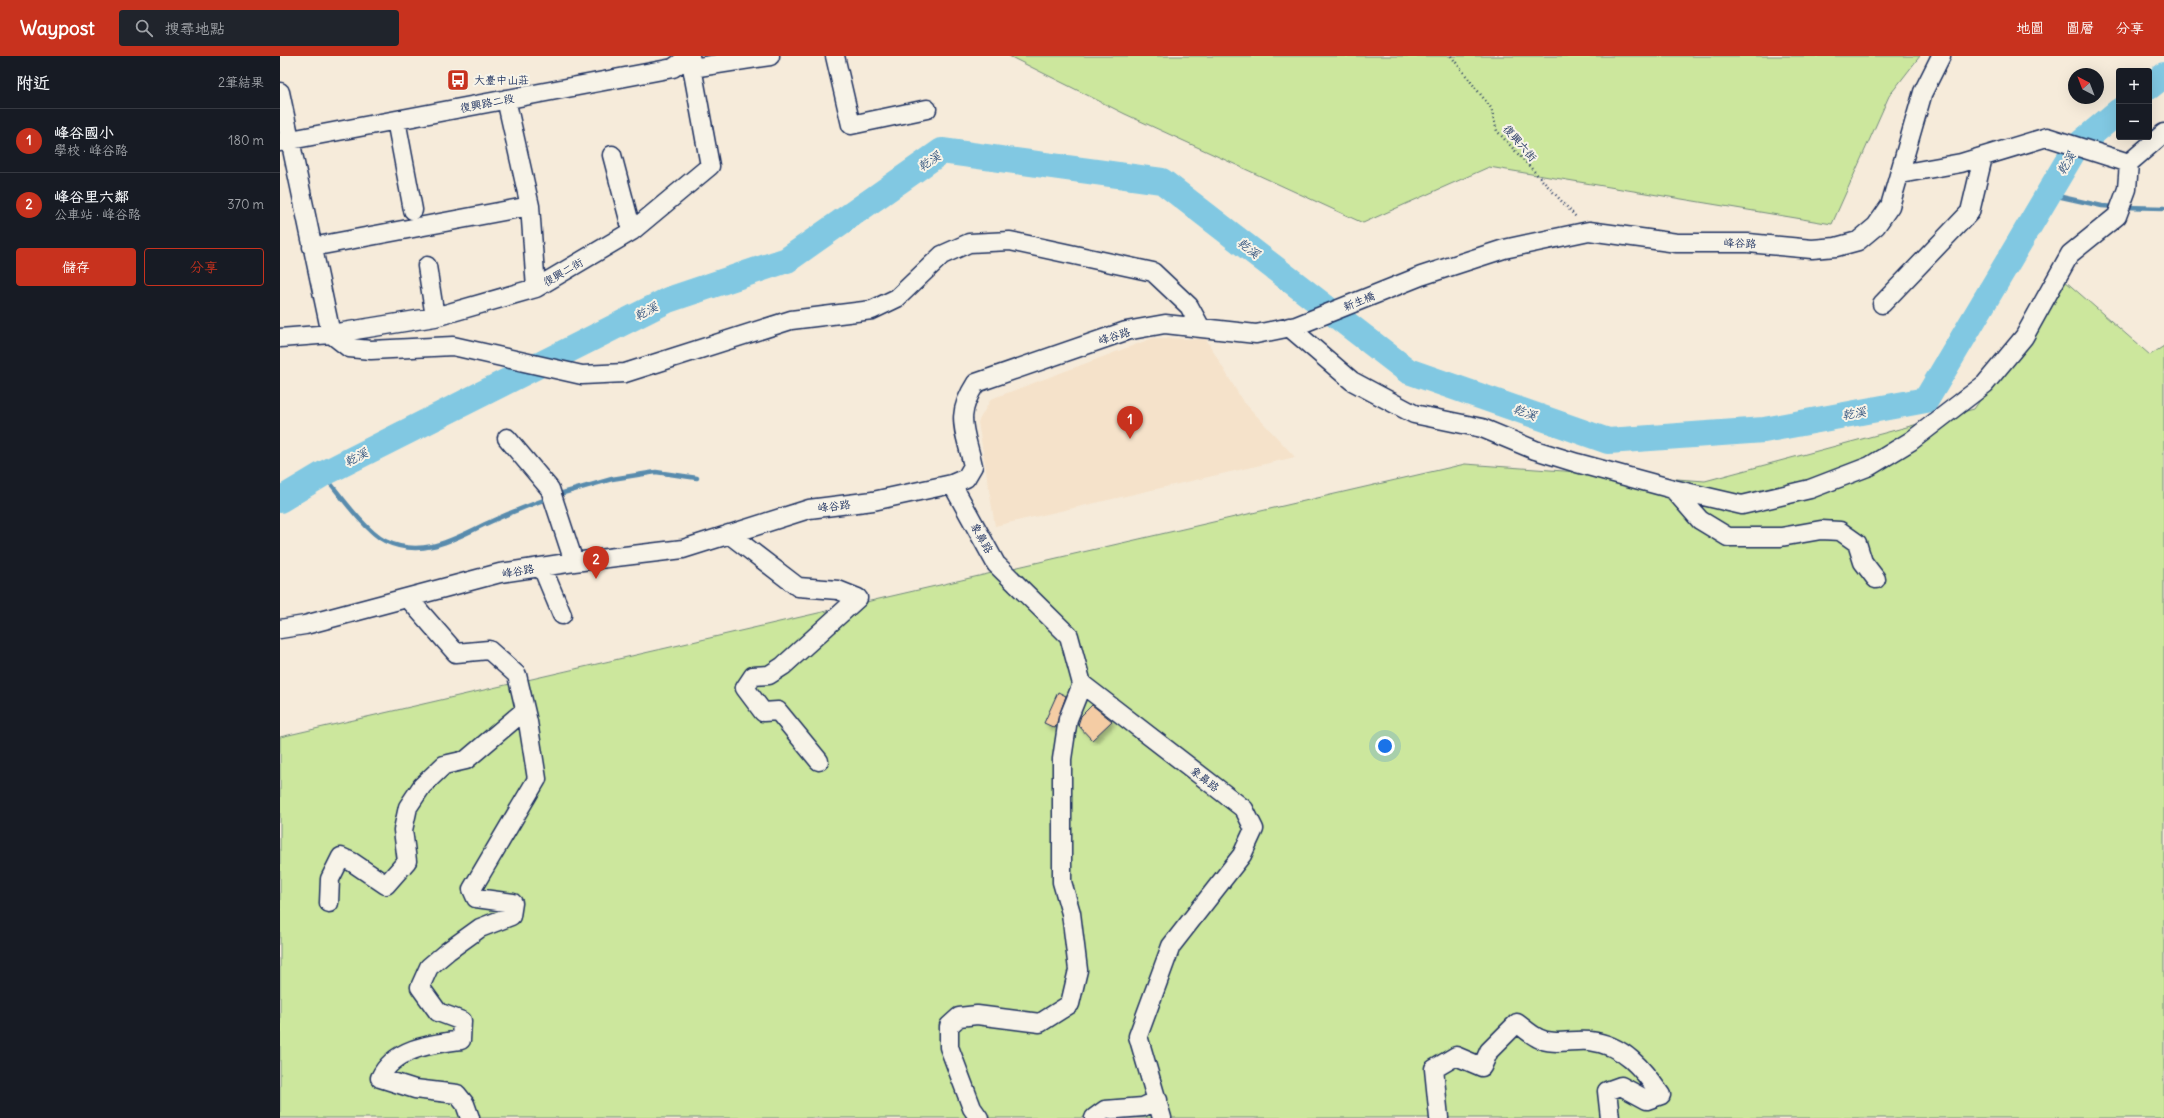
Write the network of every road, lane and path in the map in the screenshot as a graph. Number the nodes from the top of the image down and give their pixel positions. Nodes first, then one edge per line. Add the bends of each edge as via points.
1 (770, 56) edge
2 (835, 56) edge
3 (1451, 56) edge
4 (1941, 56) edge
5 (691, 60) edge
6 (280, 92) edge
7 (506, 99) junction
8 (927, 109) dead end
9 (396, 120) junction
10 (2164, 133) edge
11 (284, 141) edge
12 (612, 155) dead end
13 (1983, 157) junction
14 (2129, 163) junction
15 (1900, 174) junction
16 (530, 206) junction
17 (413, 210) dead end
18 (632, 231) junction
19 (1589, 232) junction
20 (312, 247) junction
21 (427, 266) dead end
22 (1421, 276) joint
23 (536, 288) junction
24 (1882, 304) dead end
25 (436, 317) junction
26 (1293, 327) junction
27 (1201, 328) junction
28 (331, 334) junction
29 (280, 338) edge
30 (507, 438) dead end
31 (952, 484) junction
32 (1673, 489) junction
33 (729, 534) junction
34 (574, 562) junction
35 (542, 566) junction
36 (1876, 579) dead end
37 (408, 598) junction
38 (562, 615) dead end
39 (280, 629) edge
40 (1082, 684) junction
41 (525, 710) junction
42 (819, 761) dead end
43 (329, 903) dead end
44 (1158, 1100) junction
45 (470, 1118) edge
46 (979, 1118) edge
47 (1094, 1118) edge
48 (1162, 1118) edge
49 (1438, 1118) edge
50 (1610, 1118) edge

1 - 5 street
2 - 8 street via 851,125
3 - 19 path, 復興六街 via 1491,108 1497,131
4 - 15 street, 峰谷路 via 1923,92
5 - 7 street, 復興路二段 via 672,68
5 - 18 street, 復興二街 via 710,166
6 - 11 street
7 - 9 street, 復興路二段
7 - 16 street
9 - 11 street, 復興路二段
9 - 17 street
10 - 14 street
11 - 20 street
12 - 18 street
13 - 14 street via 2047,137
13 - 15 street
13 - 24 street via 1970,212
14 - 32 street via 2127,189 2117,216 2070,254 2024,338 1985,384 1904,445 1870,466 1810,489 1742,505
15 - 19 street, 峰谷路 via 1890,206 1876,226 1858,241 1836,247 1812,249 1748,243 1677,243
16 - 20 street
16 - 23 street
18 - 23 street, 復興二街
19 - 22 street, 峰谷路 via 1504,249
20 - 28 street
21 - 25 street
22 - 26 street, 新生橋
23 - 25 street, 復興二街
25 - 28 street, 復興二街
26 - 27 street, 峰谷路 via 1256,334
26 - 32 street via 1352,381 1414,414 1482,428 1549,454
27 - 28 street via 1189,306 1153,272 1010,240 969,243 942,255 897,298 872,310 791,320 625,374 582,375 452,346 371,350 348,348
27 - 31 street, 峰谷路 via 1165,324 1126,331 976,383 966,399 962,417 973,466 966,478
28 - 29 street, 復興二街
30 - 34 street via 553,498
31 - 33 street, 峰谷路 via 873,501 809,510
31 - 40 street, 象鼻路 via 996,564 1069,636
32 - 36 street via 1700,520 1728,537 1781,537 1821,530 1840,531 1857,543 1863,562
33 - 34 street, 峰谷路 via 683,549
33 - 42 street via 798,586 838,590 858,598 783,666 769,675 753,676 746,688 763,712 778,711
34 - 35 street, 峰谷路
35 - 37 street, 峰谷路 via 500,573
35 - 38 street
37 - 39 street, 峰谷路
37 - 41 street via 456,654 489,650 517,675
40 - 44 street, 象鼻路 via 1244,809 1254,829 1242,855 1172,946 1138,1036
40 - 46 street via 1068,719 1062,759 1062,882 1071,914 1078,970 1070,1004 1040,1023 977,1015 960,1017 949,1026 949,1047 972,1108
41 - 43 street via 466,760 444,765 422,786 408,807 403,830 407,861 386,885 341,857 330,878
41 - 45 street via 537,779 472,889 476,898 513,903 511,916 480,928 448,951 429,967 420,986 438,1012 462,1021 461,1040 426,1045 406,1052 385,1068 380,1078 415,1089 457,1094 465,1104
44 - 47 street via 1143,1107 1105,1110
44 - 48 street, 象鼻路
49 - 50 street via 1434,1069 1456,1056 1482,1067 1489,1051 1518,1023 1538,1038 1558,1042 1590,1041 1624,1052 1644,1071 1661,1095 1647,1100 1621,1086 1607,1091

